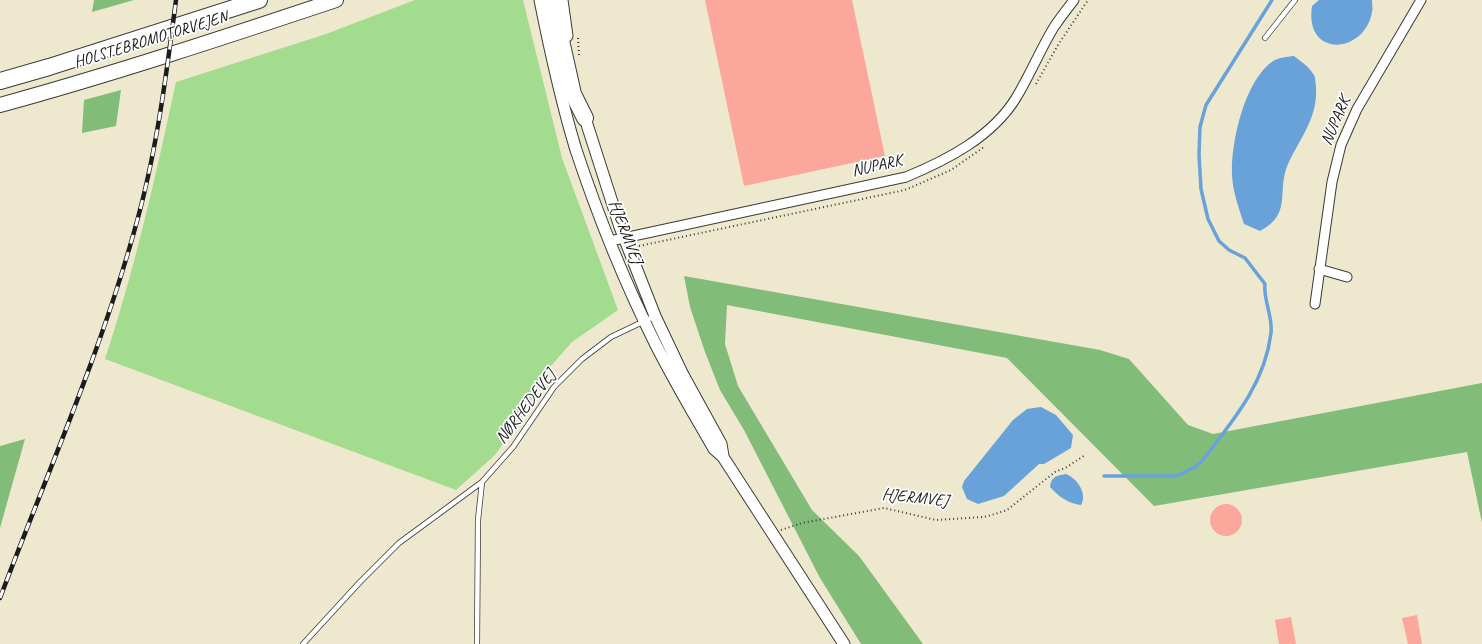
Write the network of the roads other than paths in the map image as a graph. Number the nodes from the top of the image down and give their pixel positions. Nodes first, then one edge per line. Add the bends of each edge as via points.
1 (259, 0) edge
2 (540, 0) edge
3 (552, 0) edge
4 (562, 0) edge
5 (1074, 0) edge
6 (1295, 0) edge
7 (1421, 0) edge
8 (333, 1) edge
9 (1264, 38) dead end
10 (0, 81) edge
11 (0, 105) edge
12 (585, 118) junction
13 (610, 242) junction
14 (626, 243) junction
15 (1319, 269) junction
16 (1347, 276) dead end
17 (1315, 304) dead end
18 (655, 316) junction
19 (644, 321) junction
20 (723, 457) junction
21 (482, 482) junction
22 (303, 644) edge
23 (476, 644) edge
24 (844, 644) edge

1 - 10 highway, HOLSTEBROMOTORVEJEN
2 - 13 street, HJERMVEJ via 576,150
3 - 12 highway via 573,94
4 - 12 street, HJERMVEJ via 571,62
5 - 14 street, NUPARK via 1054,27 1016,98 1004,113 963,149 936,165 906,177
6 - 9 lane
7 - 15 street, NUPARK via 1357,109 1341,145 1332,182
8 - 11 main road, HOLSTEBROMOTORVEJEN via 159,58
12 - 14 street, HJERMVEJ
13 - 14 street, NUPARK
13 - 19 street, HJERMVEJ
14 - 18 street, HJERMVEJ
15 - 16 street
15 - 17 street, NUPARK
18 - 19 lane, NØRHEDEVEJ
18 - 20 street, HJERMVEJ via 721,444
19 - 20 street, HJERMVEJ via 714,449
19 - 21 lane, NØRHEDEVEJ via 611,338 582,359 559,382 513,447
20 - 24 street, HJERMVEJ
21 - 22 lane, NØRHEDEVEJ via 399,543
21 - 23 lane via 478,520

